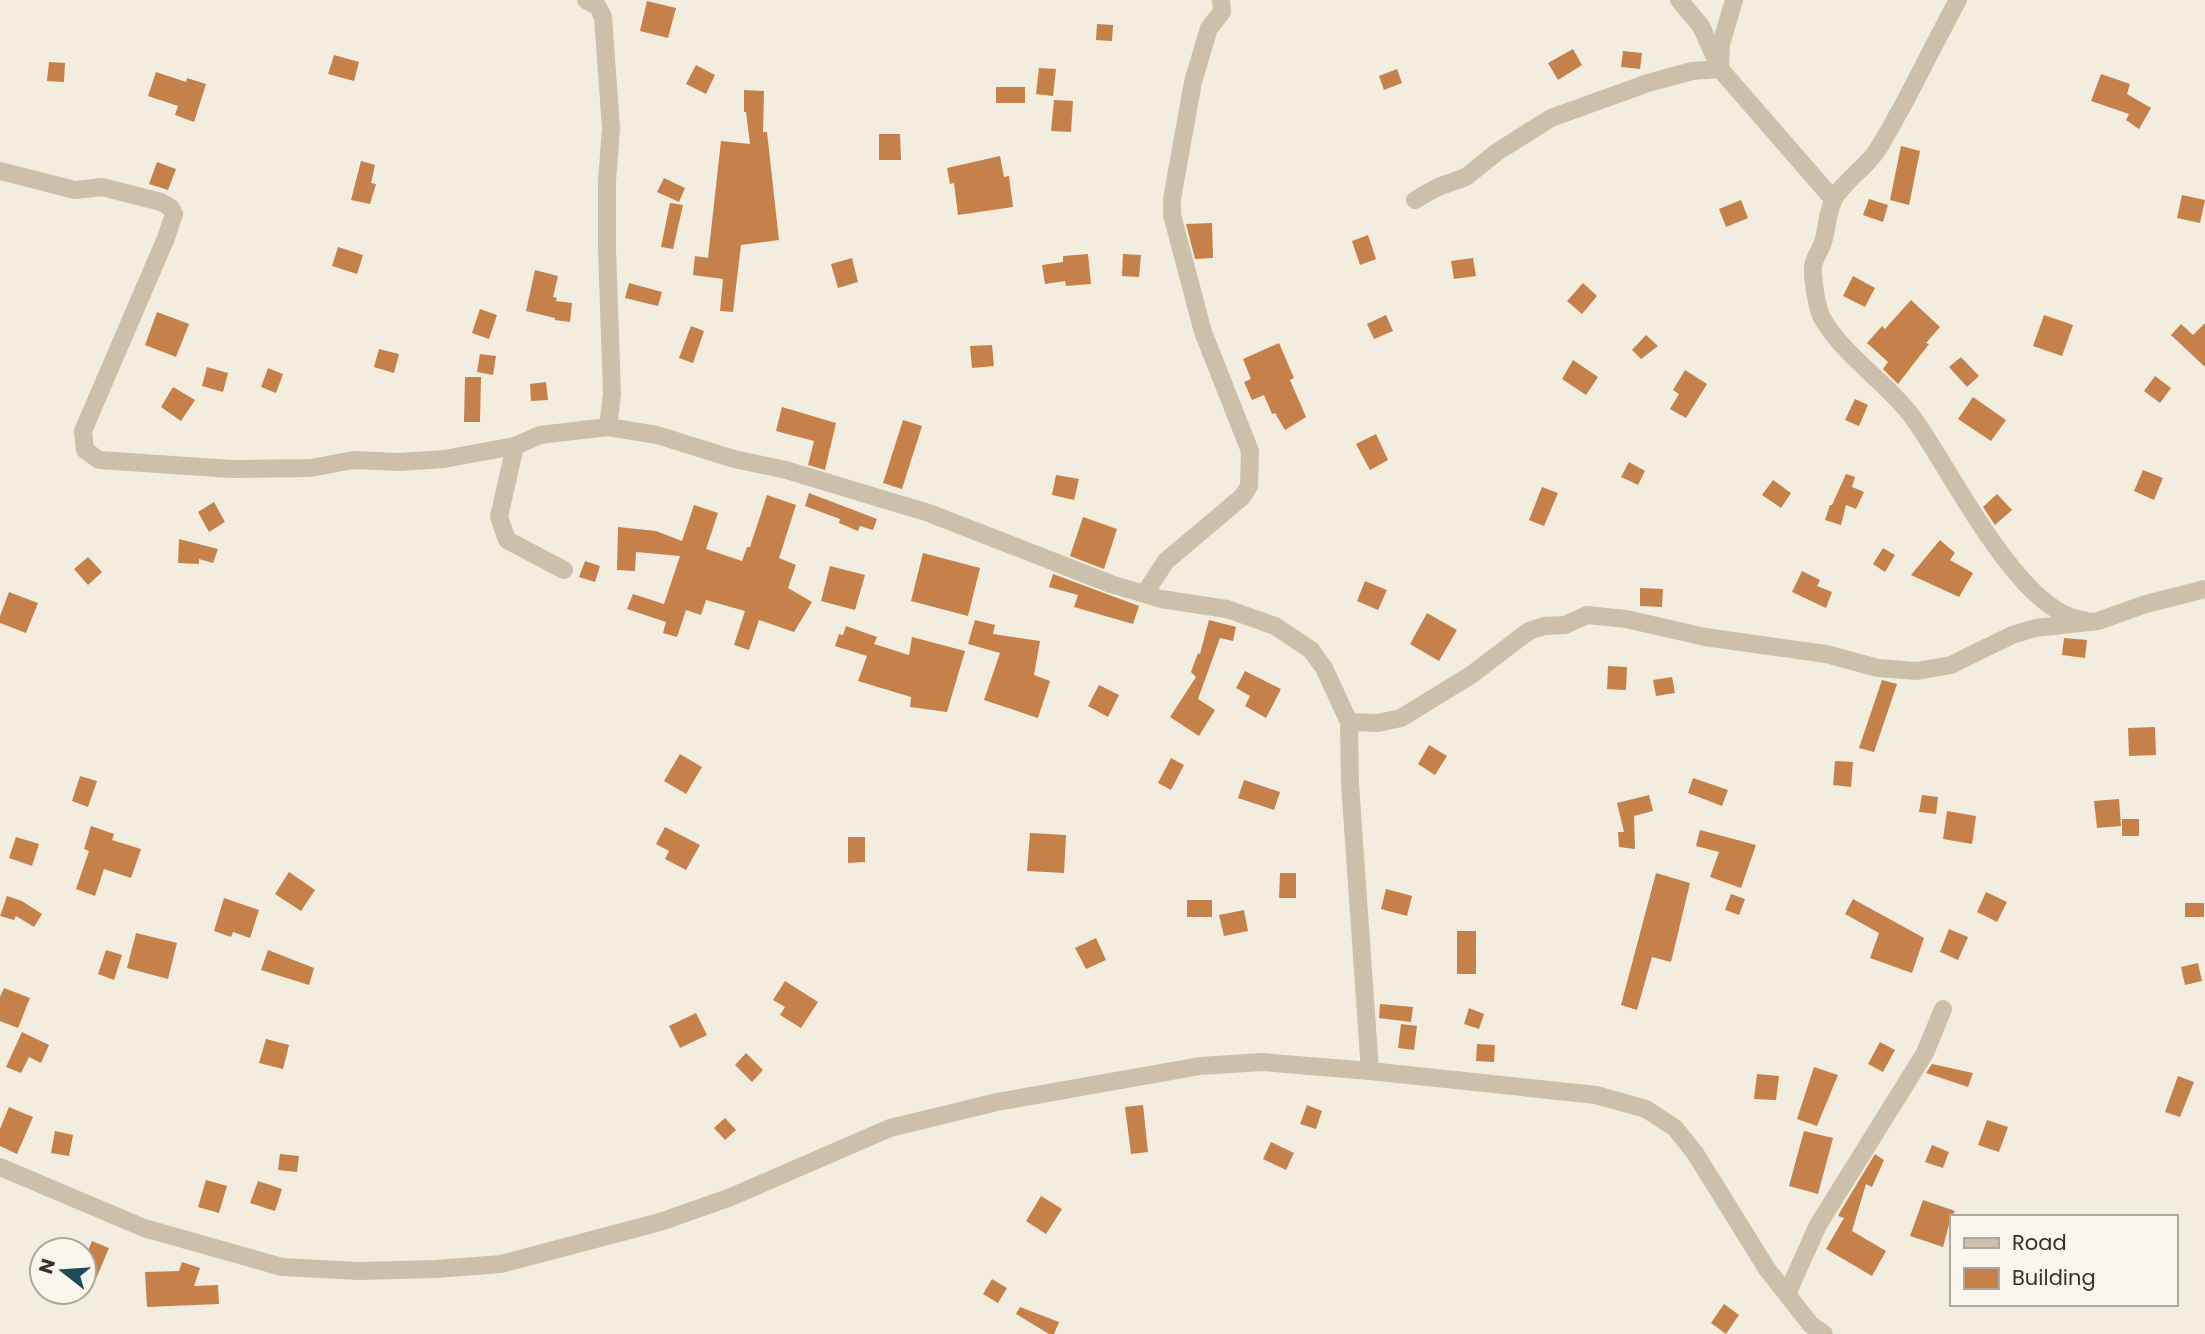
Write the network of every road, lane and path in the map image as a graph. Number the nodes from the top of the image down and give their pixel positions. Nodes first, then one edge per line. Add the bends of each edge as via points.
1 (586, 0) edge
2 (1221, 0) edge
3 (1679, 0) edge
4 (1734, 0) edge
5 (1958, 0) edge
6 (1720, 69) junction
7 (0, 171) edge
8 (1415, 200) dead end
9 (1833, 200) junction
10 (608, 427) junction
11 (515, 446) junction
12 (564, 570) dead end
13 (2205, 589) edge
14 (1145, 593) junction
15 (2098, 621) junction
16 (1349, 722) junction
17 (1943, 1009) dead end
18 (1370, 1071) junction
19 (0, 1167) edge
20 (1787, 1294) junction
21 (1813, 1331) edge

1 - 10 street via 598,6 603,17 611,128 607,250 612,394
2 - 14 street via 1222,12 1209,28 1193,82 1172,215 1203,332 1250,451 1251,472 1242,497 1166,561
3 - 6 street via 1701,26
4 - 6 street via 1721,44
5 - 9 street via 1877,151
6 - 8 street via 1648,83 1550,118 1466,177
6 - 9 street
7 - 11 street via 75,190 103,187 161,202 174,214 83,431 85,450 91,456 232,469 311,468 353,460 444,459
9 - 15 street via 1813,265 1820,315 1837,340 1911,415 2006,560 2064,615
10 - 11 street via 540,435
10 - 14 street via 657,435 929,513
11 - 12 street via 499,517 507,540
13 - 15 street
14 - 16 street via 1227,609 1275,626 1311,650
15 - 16 street via 2035,628 1951,665 1917,671 1587,615 1565,625 1530,631 1401,718
16 - 18 street
17 - 20 street via 1925,1052 1818,1225
18 - 19 street via 1262,1062 1200,1066 997,1102 890,1128 731,1197 660,1222 501,1264 436,1269 282,1267 144,1228
18 - 20 street via 1597,1095 1646,1109 1675,1128 1696,1153
20 - 21 street

